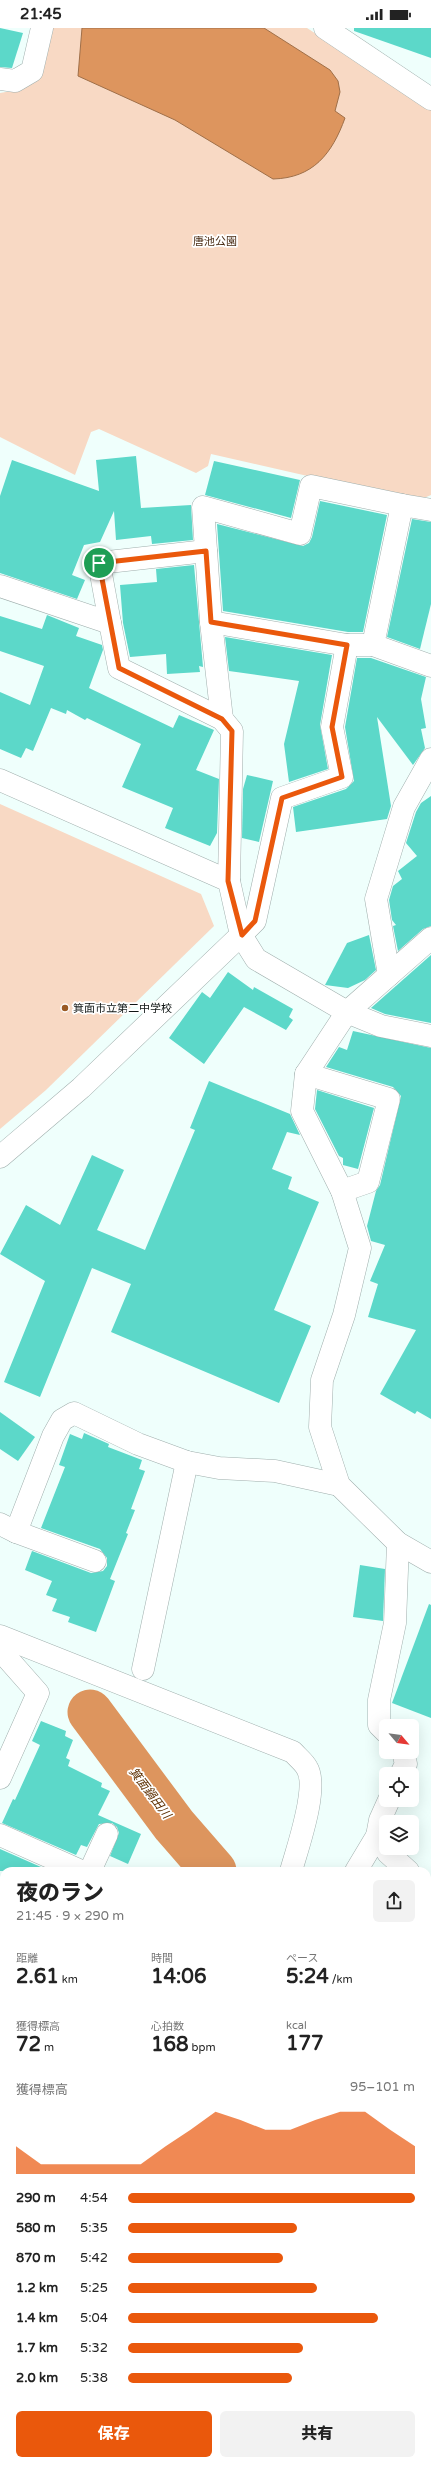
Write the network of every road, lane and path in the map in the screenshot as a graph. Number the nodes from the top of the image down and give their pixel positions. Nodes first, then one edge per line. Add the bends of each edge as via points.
1 (42, 28) edge
2 (325, 28) edge
3 (0, 79) edge
4 (431, 99) edge
5 (402, 505) junction
6 (431, 510) edge
7 (206, 551) junction
8 (0, 586) edge
9 (211, 622) junction
10 (110, 623) junction
11 (347, 645) junction
12 (373, 645) junction
13 (431, 666) edge
14 (222, 719) junction
15 (431, 759) edge
16 (0, 780) edge
17 (228, 881) junction
18 (242, 935) junction
19 (431, 938) edge
20 (389, 974) junction
21 (346, 1012) junction
22 (431, 1036) edge
23 (306, 1074) junction
24 (0, 1157) edge
25 (342, 1191) junction
26 (187, 1462) junction
27 (339, 1485) junction
28 (8, 1528) edge
29 (398, 1543) junction
30 (95, 1561) dead end
31 (431, 1562) edge
32 (0, 1636) edge
33 (0, 1650) edge
34 (143, 1669) dead end
35 (380, 1719) edge
36 (0, 1778) edge
37 (386, 1807) edge
38 (107, 1834) dead end
39 (0, 1835) edge
40 (377, 1836) junction
41 (72, 1867) edge
42 (92, 1867) edge
43 (292, 1867) edge
44 (358, 1867) edge
45 (404, 1867) edge

1 - 3 street via 32,71 15,81
2 - 4 street
5 - 6 street
5 - 7 street via 311,486 300,534 203,507
5 - 12 street
7 - 9 street
7 - 10 street via 99,563
8 - 10 street
9 - 11 street
9 - 14 street
10 - 14 street via 119,668
11 - 12 street
11 - 18 street via 332,727 342,777 282,798 255,921
12 - 13 street
14 - 17 street via 232,731
15 - 20 street via 404,807 376,899
16 - 17 street
17 - 18 street
18 - 21 street via 256,959
18 - 24 street via 82,1088
19 - 20 street
20 - 21 street
21 - 22 street via 381,1026
21 - 23 street
23 - 25 street via 302,1111
23 - 25 street via 389,1099 368,1182
25 - 27 street via 360,1248 344,1315 322,1380 320,1427
26 - 27 street via 219,1468 275,1471
26 - 28 street via 138,1444 74,1414 62,1420
26 - 34 street
27 - 29 street
28 - 30 street
29 - 31 street
29 - 35 street via 396,1623 379,1700
32 - 43 street via 293,1752 308,1768 310,1793
33 - 36 street via 38,1693
37 - 40 street
38 - 42 street
39 - 41 street
40 - 44 street
40 - 45 street via 388,1853

